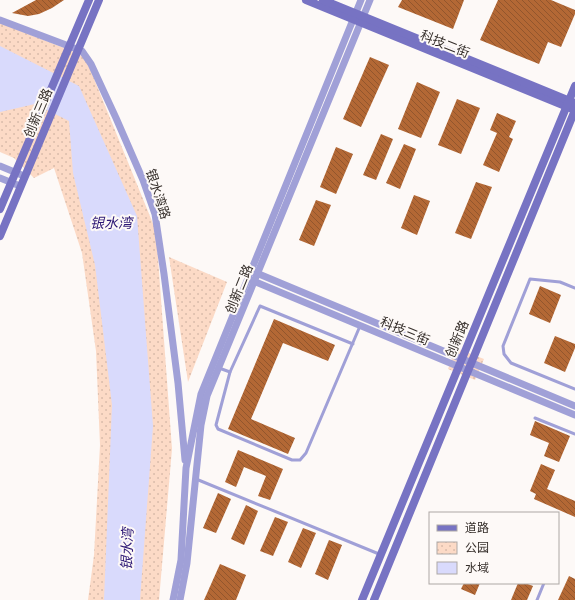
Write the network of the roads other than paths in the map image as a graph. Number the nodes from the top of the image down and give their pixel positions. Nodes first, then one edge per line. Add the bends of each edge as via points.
1 (89, 0) edge
2 (99, 0) edge
3 (306, 0) edge
4 (323, 0) edge
5 (361, 0) edge
6 (370, 0) edge
7 (358, 18) junction
8 (0, 20) edge
9 (70, 46) junction
10 (79, 49) junction
11 (575, 86) edge
12 (570, 103) edge
13 (575, 110) edge
14 (0, 166) edge
15 (15, 172) junction
16 (24, 176) junction
17 (0, 178) edge
18 (11, 183) junction
19 (20, 186) junction
20 (0, 209) edge
21 (0, 236) edge
22 (250, 271) junction
23 (258, 274) junction
24 (247, 278) junction
25 (255, 282) junction
26 (575, 288) edge
27 (360, 326) junction
28 (353, 344) junction
29 (460, 363) junction
30 (470, 367) junction
31 (219, 368) junction
32 (230, 372) junction
33 (575, 389) edge
34 (575, 406) edge
35 (575, 415) edge
36 (535, 418) dead end
37 (575, 434) edge
38 (186, 468) junction
39 (196, 479) junction
40 (381, 555) junction
41 (544, 584) edge
42 (174, 600) edge
43 (180, 600) edge
44 (362, 600) edge
45 (374, 600) edge
46 (537, 600) edge

1 - 9 main road, 创新三路
2 - 10 main road, 创新三路
3 - 7 main road, 科技二街
4 - 7 main road, 科技二街
5 - 7 street, 创新二路
6 - 7 street, 创新二路
7 - 12 main road, 科技二街
7 - 22 street, 创新二路
7 - 23 street, 创新二路
8 - 9 street
9 - 10 street
9 - 15 main road, 创新三路
10 - 16 main road, 创新三路
10 - 38 street, 银水湾路 via 91,64 116,118 155,214 178,383
11 - 12 main road, 创新路
12 - 13 main road, 科技二街
12 - 29 main road, 创新路
13 - 30 main road, 创新路
14 - 15 street
15 - 16 street
15 - 18 main road, 创新三路
16 - 19 main road, 创新三路
17 - 18 street
18 - 19 street
18 - 20 main road, 创新三路
19 - 21 main road, 创新三路
22 - 23 street, 科技三街
22 - 24 street, 创新二路
23 - 25 street, 创新二路
23 - 29 street, 科技三街
24 - 25 street, 科技三街
24 - 38 street, 创新二路 via 201,394
25 - 27 street, 科技三街
25 - 31 street, 创新二路
26 - 33 lane via 560,282 530,279 503,346 504,354 511,363
27 - 28 lane
27 - 29 street, 科技三街
28 - 32 lane via 260,306
28 - 32 lane via 306,453 300,460 292,460 218,429 216,425
29 - 30 street, 科技三街
29 - 40 main road, 创新路
30 - 34 street, 科技三街
30 - 35 street, 科技三街
30 - 45 main road, 创新路
31 - 32 lane
31 - 39 street, 创新二路 via 207,396 201,425
36 - 37 lane
38 - 42 street, 创新二路 via 181,560
39 - 40 lane
39 - 43 street, 创新二路 via 187,563
40 - 44 main road, 创新路
41 - 46 lane

